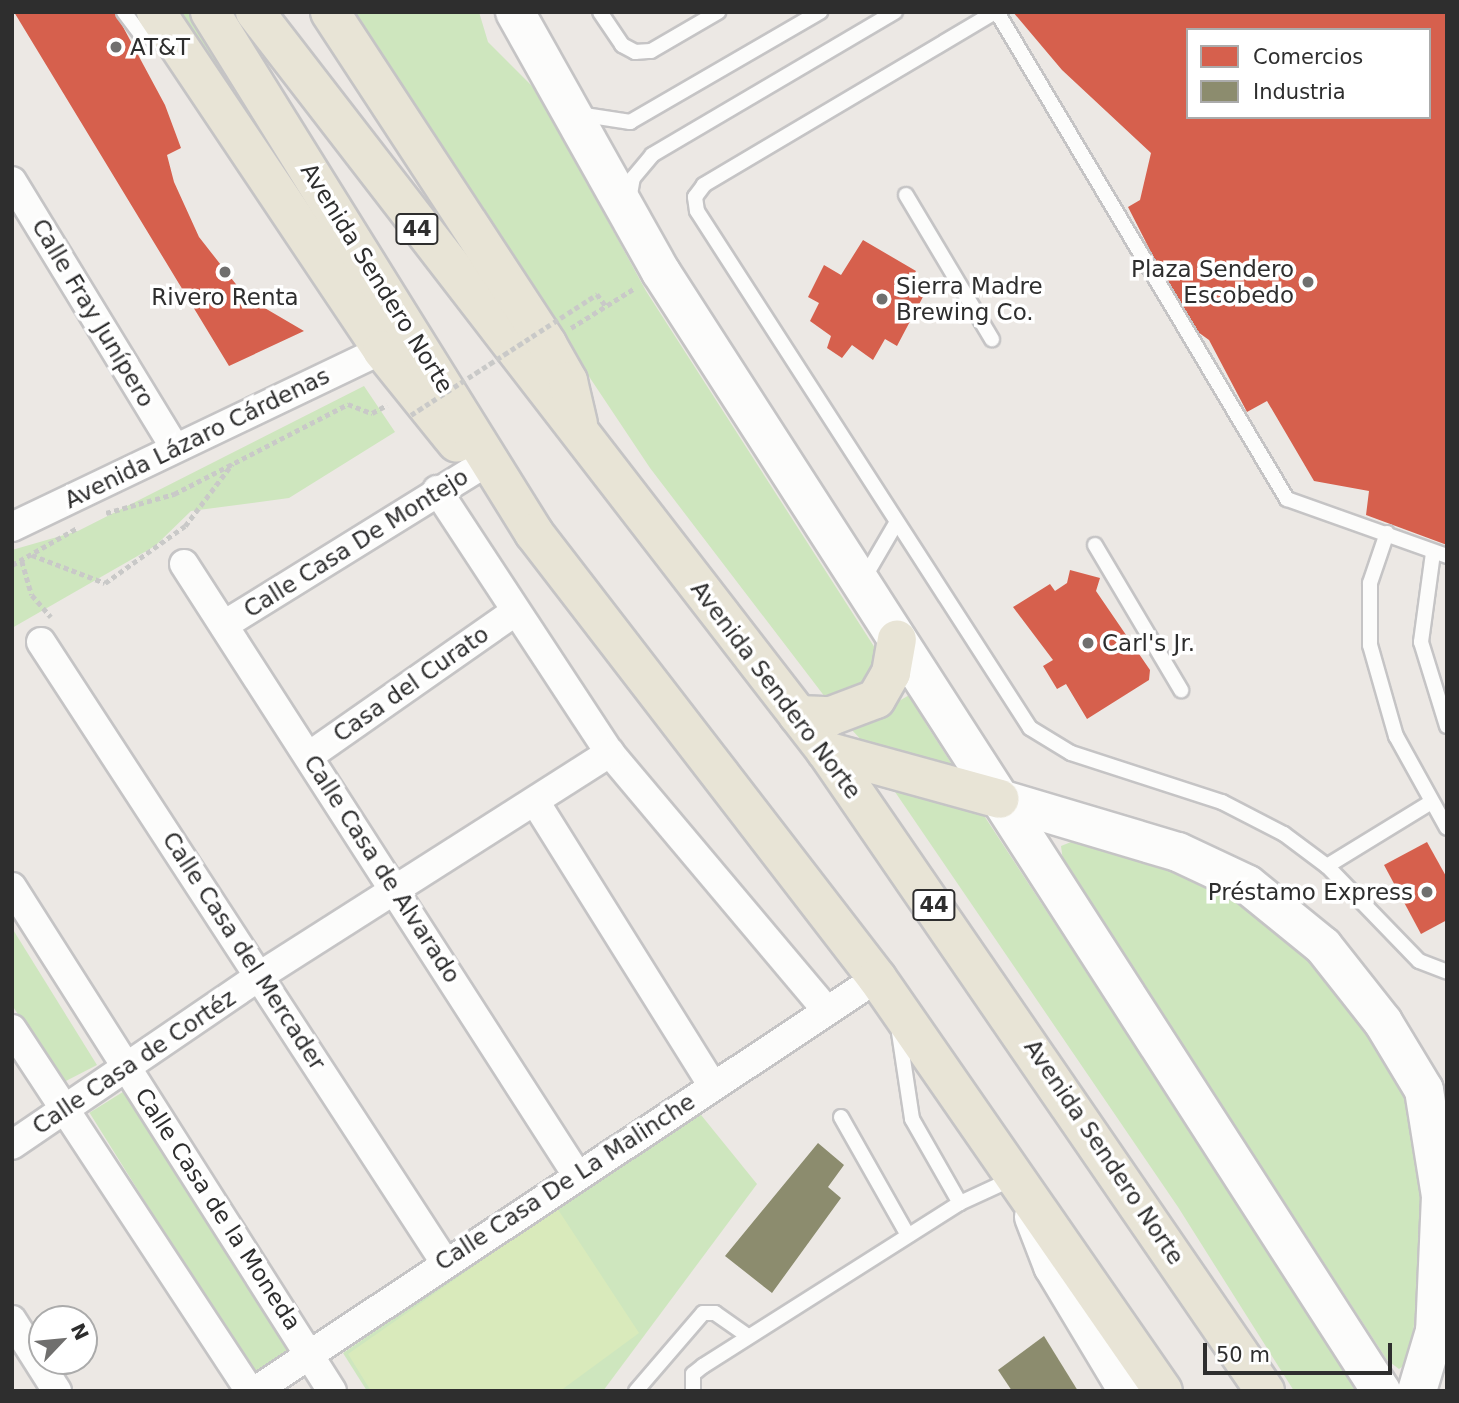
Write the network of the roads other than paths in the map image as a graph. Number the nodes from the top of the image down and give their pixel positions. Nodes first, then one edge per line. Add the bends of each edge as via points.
1 (124, 12) edge
2 (156, 12) edge
3 (210, 12) edge
4 (330, 12) edge
5 (515, 12) edge
6 (600, 12) edge
7 (718, 12) edge
8 (820, 12) edge
9 (895, 12) edge
10 (996, 12) edge
11 (257, 16) edge
12 (182, 51) junction
13 (569, 112) junction
14 (12, 181) edge
15 (906, 195) dead end
16 (628, 209) junction
17 (992, 340) dead end
18 (382, 350) junction
19 (579, 437) junction
20 (173, 445) junction
21 (487, 460) junction
22 (437, 489) junction
23 (895, 525) junction
24 (12, 527) edge
25 (1387, 533) junction
26 (1095, 545) dead end
27 (1440, 555) edge
28 (184, 564) dead end
29 (861, 584) junction
30 (513, 612) junction
31 (224, 625) junction
32 (897, 640) junction
33 (41, 642) road end
34 (1181, 690) dead end
35 (798, 715) junction
36 (1447, 726) edge
37 (827, 751) junction
38 (610, 753) junction
39 (309, 755) junction
40 (1000, 799) junction
41 (536, 803) junction
42 (1430, 803) junction
43 (1447, 828) edge
44 (1327, 866) junction
45 (12, 887) edge
46 (396, 889) junction
47 (1447, 972) edge
48 (261, 975) junction
49 (877, 978) junction
50 (825, 1008) junction
51 (899, 1010) junction
52 (12, 1029) edge
53 (127, 1068) junction
54 (1435, 1077) edge
55 (712, 1085) junction
56 (64, 1111) junction
57 (841, 1117) dead end
58 (12, 1145) edge
59 (577, 1175) junction
60 (1019, 1181) junction
61 (960, 1203) junction
62 (906, 1232) junction
63 (444, 1261) junction
64 (12, 1320) edge
65 (1441, 1331) edge
66 (747, 1335) junction
67 (311, 1355) junction
68 (57, 1391) edge
69 (253, 1391) edge
70 (332, 1391) edge
71 (636, 1391) edge
72 (693, 1391) edge
73 (1128, 1391) edge
74 (1163, 1391) edge
75 (1265, 1391) edge
76 (1381, 1391) edge
77 (1417, 1391) edge

1 - 12 lane via 140,33
2 - 12 main road
3 - 21 main road, Avenida Sendero Norte / 44 via 344,221
4 - 19 main road via 547,344 574,400
5 - 13 street
6 - 7 lane via 622,45 635,52 651,51
8 - 13 lane via 630,122
9 - 16 lane via 652,155 633,178
10 - 23 lane via 704,185 695,197 717,245
10 - 25 lane via 1280,490 1298,506
11 - 19 main road, Avenida Sendero Norte / 44
12 - 18 main road
13 - 16 street
14 - 20 street, Calle Fray Junípero
15 - 17 lane
16 - 29 street via 661,272
18 - 20 street, Avenida Lázaro Cárdenas
18 - 21 main road via 448,436
19 - 35 main road, Avenida Sendero Norte / 44
20 - 24 street, Avenida Lázaro Cárdenas
21 - 22 street, Calle Casa De Montejo
21 - 49 main road, Avenida Sendero Norte / 44 via 534,533
22 - 30 street
22 - 31 street, Calle Casa De Montejo
23 - 29 lane
23 - 44 lane via 1030,728 1071,753 1222,802 1284,834
25 - 27 lane
25 - 42 lane via 1370,583 1370,645 1396,736
26 - 34 lane
27 - 36 lane via 1421,642
28 - 31 street, Calle Casa de Alvarado
29 - 32 street
30 - 38 street
30 - 39 street, Casa del Curato
31 - 39 street, Calle Casa de Alvarado
32 - 35 main road via 891,673 876,699 831,716
32 - 40 street
33 - 48 street, Calle Casa del Mercader
35 - 37 main road, Avenida Sendero Norte / 44
37 - 40 main road
37 - 75 main road, Avenida Sendero Norte / 44
38 - 41 street, Calle Casa de Cortéz
38 - 50 street
39 - 46 street, Calle Casa de Alvarado
40 - 54 street via 1178,852 1248,885 1323,946
40 - 76 street
41 - 46 street, Calle Casa de Cortéz
41 - 55 street
42 - 43 lane
42 - 44 lane
44 - 47 lane via 1419,961
45 - 53 street, Calle Casa de la Moneda
46 - 48 street, Calle Casa de Cortéz
46 - 59 street, Calle Casa de Alvarado
48 - 53 street, Calle Casa de Cortéz
48 - 63 street, Calle Casa del Mercader
49 - 50 street, Calle Casa De La Malinche
49 - 51 main road, Avenida Sendero Norte / 44
50 - 55 street, Calle Casa De La Malinche
51 - 60 main road, Avenida Sendero Norte / 44
51 - 61 lane via 902,1083 912,1119
52 - 56 street
53 - 56 street, Calle Casa de Cortéz
53 - 67 street, Calle Casa de la Moneda
54 - 65 street
55 - 59 street, Calle Casa De La Malinche
56 - 58 street, Calle Casa de Cortéz
56 - 69 street
57 - 62 lane
59 - 63 street, Calle Casa De La Malinche
60 - 61 lane
60 - 73 street via 1053,1266
60 - 74 main road, Avenida Sendero Norte / 44
61 - 62 lane
62 - 66 lane
63 - 67 street, Calle Casa De La Malinche
64 - 68 street
65 - 77 street
66 - 71 lane via 715,1313 704,1313
66 - 72 lane via 693,1374
67 - 69 street, Calle Casa De La Malinche
67 - 70 street, Calle Casa de la Moneda

